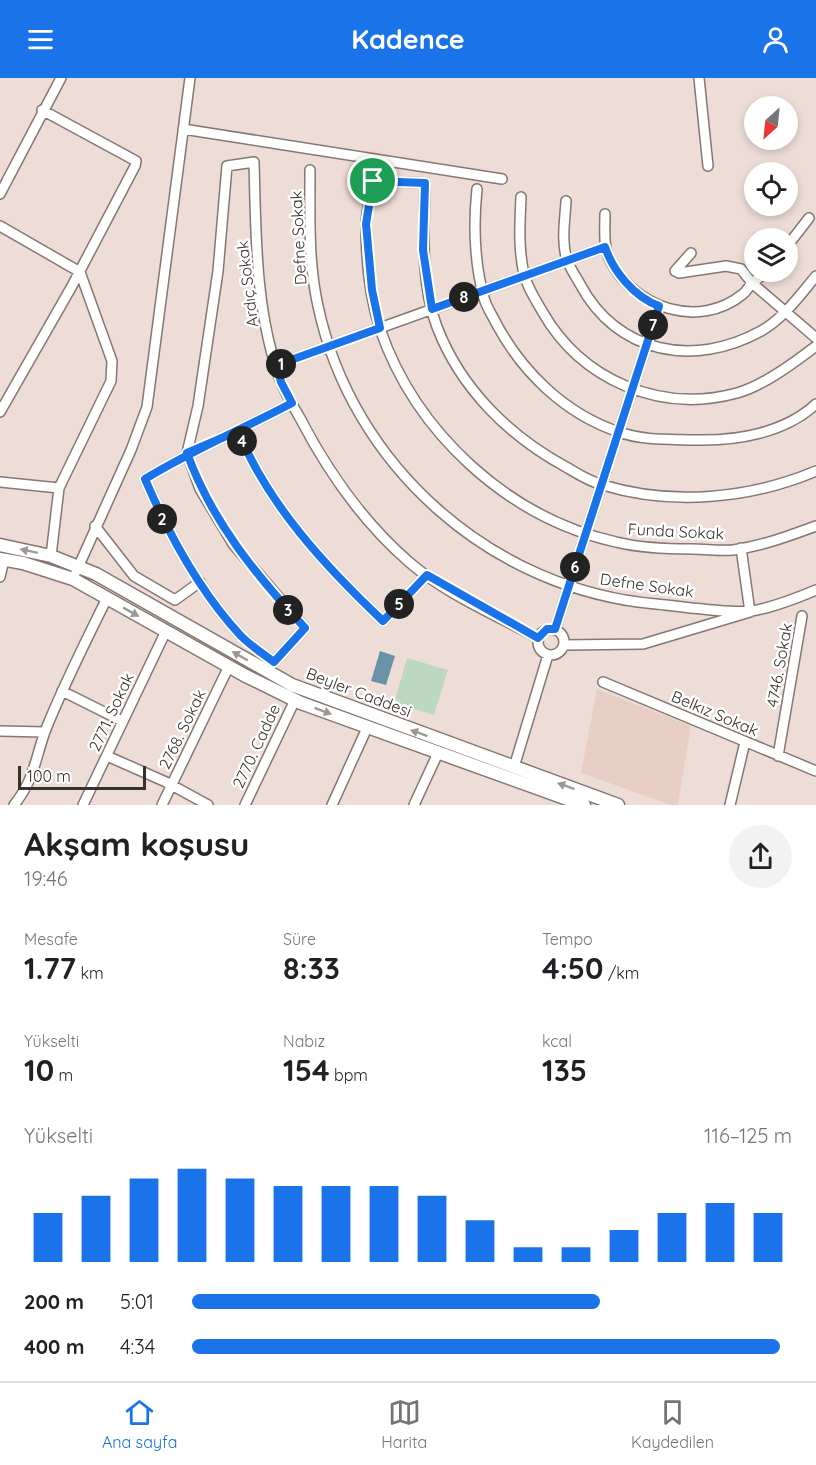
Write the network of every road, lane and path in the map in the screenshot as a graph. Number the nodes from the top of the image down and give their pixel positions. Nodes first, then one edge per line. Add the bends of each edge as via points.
1 (61, 78) edge
2 (190, 78) edge
3 (699, 78) edge
4 (42, 110) junction
5 (183, 129) junction
6 (708, 166) dead end
7 (310, 170) dead end
8 (502, 179) dead end
9 (477, 189) dead end
10 (0, 194) edge
11 (521, 196) dead end
12 (566, 201) dead end
13 (605, 214) dead end
14 (808, 218) dead end
15 (0, 226) edge
16 (798, 232) edge
17 (605, 247) junction
18 (691, 253) dead end
19 (567, 260) junction
20 (80, 272) junction
21 (524, 276) junction
22 (816, 276) edge
23 (752, 283) junction
24 (482, 291) junction
25 (659, 306) junction
26 (432, 309) junction
27 (785, 312) junction
28 (380, 328) junction
29 (816, 338) edge
30 (647, 344) junction
31 (330, 346) junction
32 (816, 346) edge
33 (277, 365) junction
34 (633, 388) junction
35 (292, 403) junction
36 (816, 404) edge
37 (0, 412) edge
38 (238, 431) junction
39 (618, 432) junction
40 (187, 453) junction
41 (816, 471) edge
42 (0, 482) edge
43 (602, 485) junction
44 (59, 488) junction
45 (95, 526) junction
46 (816, 526) edge
47 (586, 534) junction
48 (0, 545) edge
49 (741, 548) junction
50 (51, 556) junction
51 (2, 560) edge
52 (78, 566) junction
53 (427, 575) junction
54 (0, 577) edge
55 (73, 579) junction
56 (200, 582) junction
57 (569, 587) junction
58 (816, 590) edge
59 (107, 598) junction
60 (750, 612) junction
61 (802, 616) dead end
62 (555, 629) junction
63 (166, 631) junction
64 (538, 638) junction
65 (564, 645) junction
66 (548, 655) junction
67 (228, 666) junction
68 (603, 682) dead end
69 (62, 691) junction
70 (295, 699) junction
71 (122, 721) junction
72 (367, 728) junction
73 (0, 731) edge
74 (45, 732) junction
75 (745, 742) junction
76 (440, 747) junction
77 (107, 756) junction
78 (778, 756) junction
79 (816, 771) edge
80 (512, 773) junction
81 (171, 786) junction
82 (14, 805) edge
83 (83, 805) edge
84 (162, 805) edge
85 (208, 805) edge
86 (244, 805) edge
87 (332, 805) edge
88 (414, 805) edge
89 (584, 805) edge
90 (618, 805) edge
91 (730, 805) edge

1 - 4 street
2 - 5 street
3 - 6 street
4 - 10 street
4 - 20 street via 136,161
5 - 8 street
5 - 45 street via 147,406 132,450
7 - 31 street, Defne Sokak via 311,254 318,307
9 - 24 street via 473,222
11 - 21 street
12 - 19 street
13 - 17 street
14 - 16 street
15 - 20 street
17 - 19 street
17 - 25 street via 625,282 648,302
18 - 23 street via 675,271 726,266 741,269
19 - 21 street
19 - 30 street via 589,301 612,327
20 - 37 street
20 - 44 street via 112,361 111,381
21 - 24 street
21 - 34 street via 551,328 573,354 609,380
22 - 27 street
23 - 25 street via 743,294 712,310 677,312
23 - 27 street
24 - 26 street
24 - 39 street via 508,346 537,382 573,408
25 - 30 street
26 - 28 street
26 - 28 street, Funda Sokak via 423,250 425,183 373,181 366,224
26 - 43 street via 465,382 506,428 535,450
27 - 29 street
27 - 30 street via 762,330 727,346 690,352
28 - 31 street
28 - 47 street, Funda Sokak via 424,416 456,452 497,488 545,517
30 - 34 street
31 - 33 street
31 - 57 street, Defne Sokak via 342,382 365,424 399,472 437,511 474,540
32 - 34 street via 792,364 739,392 696,399
33 - 35 street, Ardıç Sokak
33 - 40 street, Ardıç Sokak via 258,272 254,162 227,166 218,272
34 - 39 street
35 - 38 street
35 - 53 street, Ardıç Sokak via 319,455 350,500
36 - 39 street via 771,431 717,440 648,439
38 - 40 street
38 - 53 street via 249,459 292,523 338,579 383,621
39 - 43 street
40 - 56 street via 145,479 166,528
40 - 56 street via 200,489 233,544 305,628 274,662 242,636
41 - 43 street via 774,485 711,498 652,495
42 - 44 street
43 - 47 street
44 - 50 street
45 - 52 street
45 - 56 street via 134,576 175,600
46 - 49 street, Funda Sokak
47 - 49 street, Funda Sokak via 617,543 668,549
47 - 57 street
50 -> 48 main road, Beyler Caddesi
49 - 60 street
50 - 52 main road, Beyler Caddesi
51 - 54 street
51 - 55 main road, Beyler Caddesi
52 - 55 street
76 -> 52 main road, Beyler Caddesi via 292,685
53 - 64 street, Ardıç Sokak
55 - 59 main road, Beyler Caddesi
57 - 60 street, Defne Sokak via 642,602
57 - 62 street
58 - 60 street, Defne Sokak
59 -> 63 main road, Beyler Caddesi
59 - 69 street
60 - 65 street via 643,644
61 - 78 street, 4746. Sokak
62 - 64 street via 547,629
62 - 65 street via 564,637
63 - 67 main road, Beyler Caddesi
63 - 71 street, 2771. Sokak
64 - 66 street via 541,650
65 - 66 street via 560,652
66 - 80 street
67 - 70 main road, Beyler Caddesi
67 - 81 street, 2768. Sokak
68 - 75 street, Belkız Sokak
69 - 71 street
69 - 74 street
70 -> 72 main road, Beyler Caddesi
70 - 86 street, 2770. Cadde
71 - 77 street, 2771. Sokak
72 - 76 main road, Beyler Caddesi
72 - 87 street
73 - 74 street
74 - 82 street via 36,768 26,791
75 - 78 street, Belkız Sokak
75 - 91 street
76 - 80 main road, Beyler Caddesi
76 - 88 street
77 - 81 street
77 - 83 street, 2771. Sokak
78 - 79 street, Belkız Sokak
80 - 89 main road, Beyler Caddesi
90 -> 80 main road, Beyler Caddesi
81 - 84 street, 2768. Sokak
81 - 85 street

